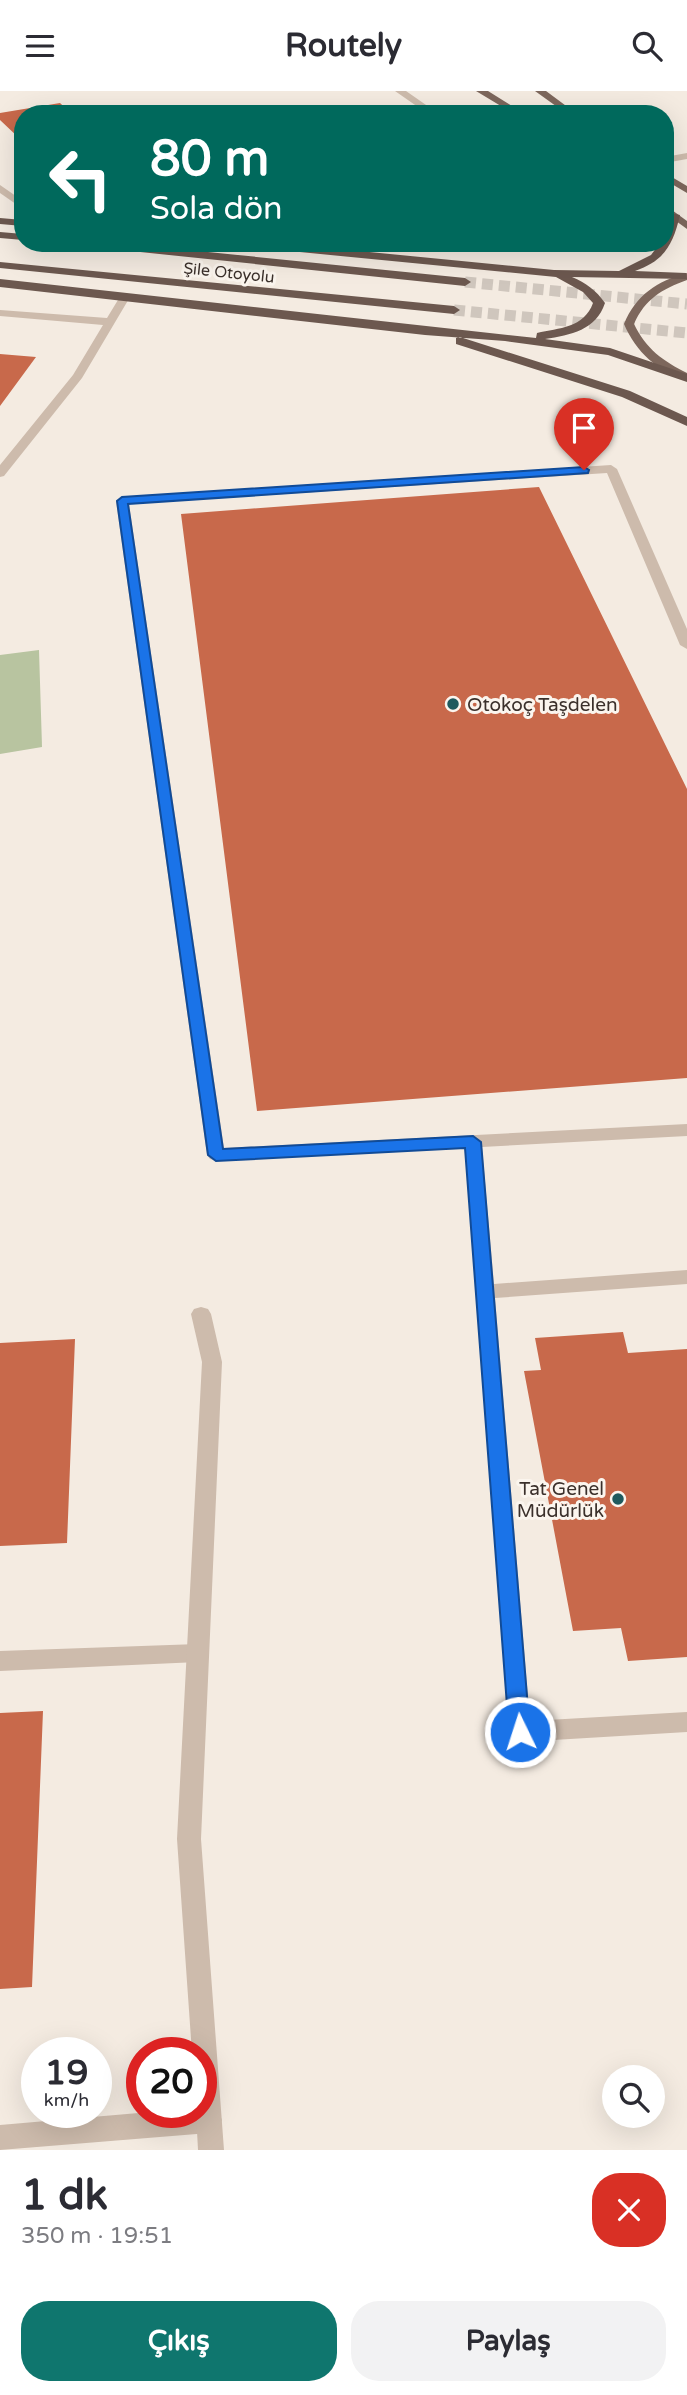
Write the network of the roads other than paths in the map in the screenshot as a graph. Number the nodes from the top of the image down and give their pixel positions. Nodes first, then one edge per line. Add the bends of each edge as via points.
1 (400, 91) edge
2 (481, 91) edge
3 (540, 91) edge
4 (421, 105) edge
5 (505, 105) edge
6 (560, 105) edge
7 (0, 188) edge
8 (14, 199) edge
9 (171, 252) edge
10 (332, 252) edge
11 (662, 252) edge
12 (0, 265) edge
13 (529, 271) junction
14 (554, 273) junction
15 (687, 276) edge
16 (465, 282) tunnel mouth
17 (0, 283) edge
18 (125, 297) junction
19 (454, 310) tunnel mouth
20 (0, 313) edge
21 (111, 322) junction
22 (425, 331) junction
23 (505, 337) junction
24 (687, 377) edge
25 (687, 422) edge
26 (0, 473) edge
27 (687, 645) edge
28 (687, 1130) edge
29 (473, 1142) junction
30 (687, 1277) edge
31 (483, 1292) junction
32 (201, 1314) dead end
33 (198, 1653) junction
34 (0, 1661) edge
35 (687, 1722) edge
36 (203, 2037) edge
37 (126, 2128) edge
38 (210, 2128) edge
39 (0, 2139) edge
40 (211, 2150) edge

1 - 4 street
2 - 5 main road
3 - 6 main road
7 - 8 street
9 - 16 highway, Şile Otoyolu
10 - 13 highway
11 - 14 highway via 626,271
12 - 19 highway, Şile Otoyolu
13 - 14 highway
13 - 23 highway via 579,283 593,292 599,303 597,314 568,331
14 - 15 highway
15 - 24 main road via 656,288 636,305 629,324 637,344 659,364
17 - 18 highway
18 - 21 street
18 - 22 highway
20 - 21 street
21 - 26 street via 78,376
22 - 23 highway
22 - 25 highway via 626,394
23 - 24 highway via 610,352
27 - 29 street via 611,469 122,501 216,1155
28 - 29 street
29 - 31 street
30 - 31 street
31 - 35 street via 520,1732
32 - 33 street via 212,1362
33 - 34 street
33 - 36 street via 189,1839
37 - 39 street
38 - 40 street

